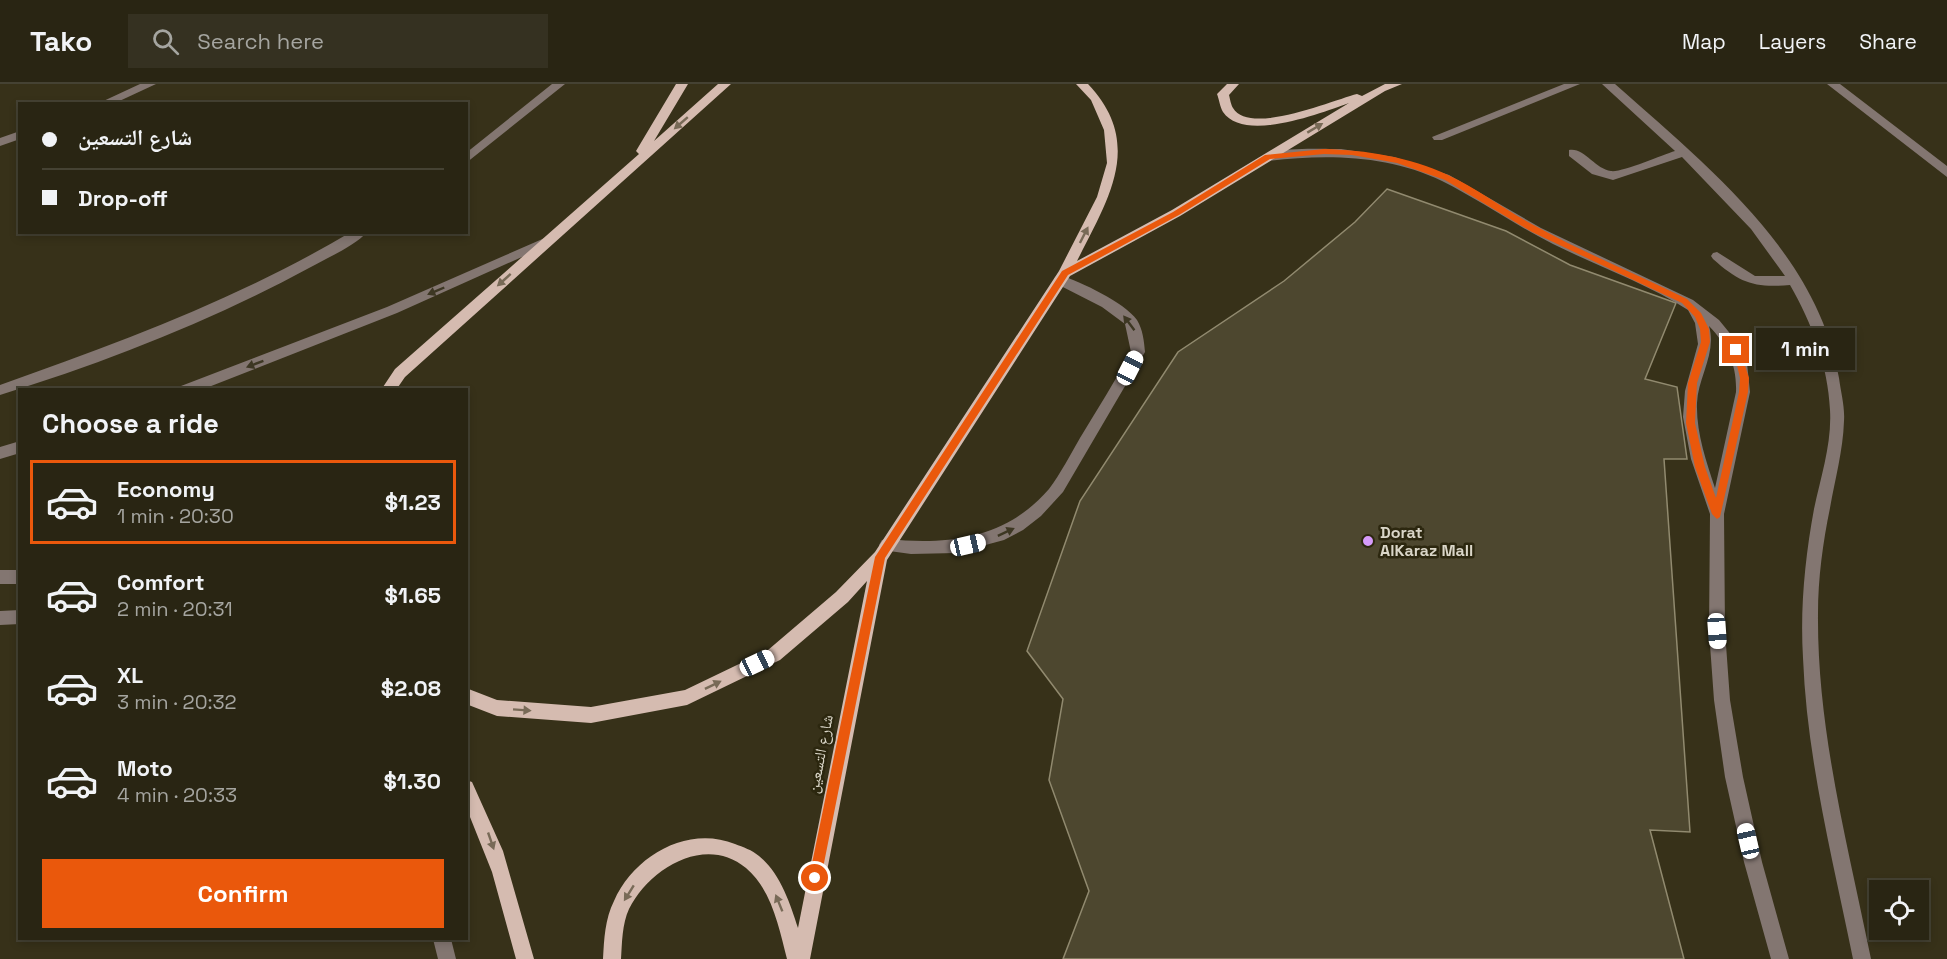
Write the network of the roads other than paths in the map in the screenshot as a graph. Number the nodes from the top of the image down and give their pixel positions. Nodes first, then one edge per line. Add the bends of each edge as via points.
1 (150, 84) edge
2 (559, 84) edge
3 (682, 84) edge
4 (725, 84) edge
5 (1082, 84) edge
6 (1233, 84) edge
7 (1396, 84) edge
8 (1574, 84) edge
9 (1608, 84) edge
10 (1833, 84) edge
11 (1381, 89) junction
12 (107, 102) edge
13 (18, 136) edge
14 (1438, 137) dead end
15 (0, 142) edge
16 (1683, 152) junction
17 (1573, 153) dead end
18 (1268, 157) junction
19 (468, 158) edge
20 (635, 164) junction
21 (1947, 173) edge
22 (358, 234) edge
23 (547, 241) junction
24 (1717, 256) dead end
25 (1062, 276) junction
26 (1796, 280) junction
27 (1684, 301) junction
28 (191, 388) edge
29 (389, 388) edge
30 (0, 390) edge
31 (18, 448) edge
32 (0, 453) edge
33 (1717, 514) junction
34 (884, 551) junction
35 (0, 577) edge
36 (18, 577) edge
37 (18, 617) edge
38 (0, 618) edge
39 (468, 697) edge
40 (468, 792) edge
41 (442, 940) edge
42 (447, 959) edge
43 (525, 959) edge
44 (612, 959) edge
45 (798, 959) edge
46 (1780, 959) edge
47 (1862, 959) edge

1 - 12 street
2 - 19 street
3 - 20 main road
4 -> 20 main road
25 -> 5 main road via 1103,197 1113,163 1110,130 1096,99
6 - 11 main road via 1223,94 1228,111 1238,118 1265,124
7 - 11 main road
8 - 14 street
9 - 16 street
10 - 21 street
18 -> 11 main road
13 - 15 street
16 - 17 street via 1612,176 1596,171
16 - 26 street via 1753,222
18 - 25 main road
18 - 27 street via 1352,152 1430,171 1535,230
20 - 23 main road
22 - 30 street via 221,307
23 -> 28 street via 392,310
23 -> 29 main road via 400,373
24 - 26 street via 1752,281
25 - 34 main road
34 -> 25 street via 952,549 984,542 1028,518 1055,491 1138,352 1137,336 1130,321
26 - 47 street via 1815,318 1828,358 1837,409 1815,559 1810,613 1812,674 1819,740
27 - 33 street via 1698,315 1704,329 1703,354 1692,383 1690,423
27 - 33 street via 1701,311 1727,337 1739,357 1744,378 1741,411
31 - 32 street
33 - 46 street via 1717,631 1722,700 1739,798
39 -> 34 main road via 497,708 591,715 687,697 774,655 842,597
34 - 45 main road, شارع التسعين
35 - 36 street
37 - 38 street
40 -> 43 main road via 486,825
41 - 42 street
45 -> 44 main road via 772,887 754,862 728,848 697,846 666,855 639,877 620,906

